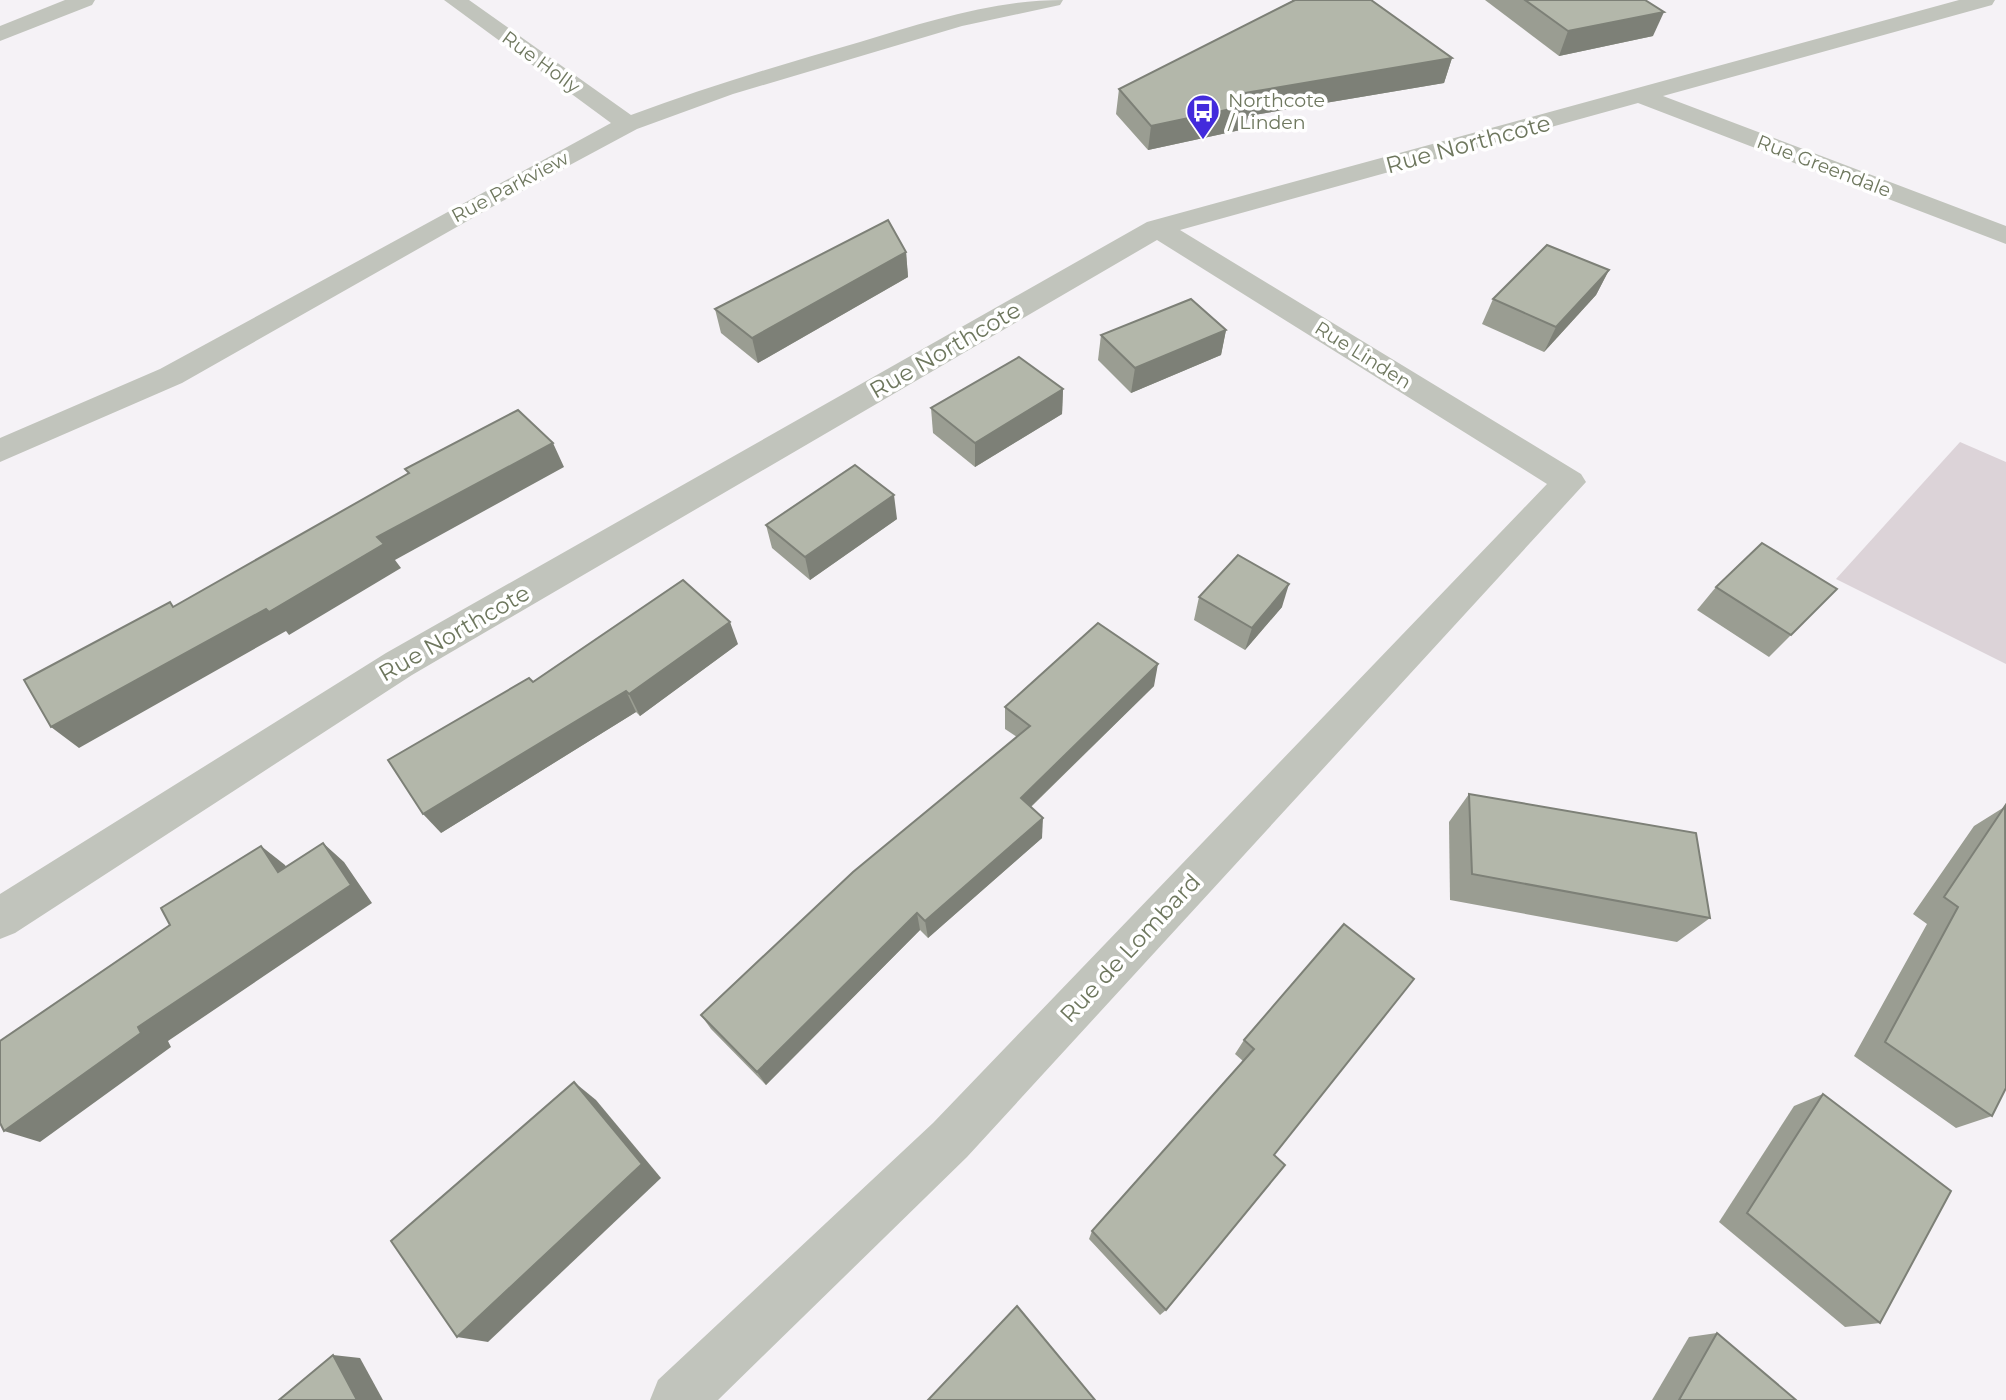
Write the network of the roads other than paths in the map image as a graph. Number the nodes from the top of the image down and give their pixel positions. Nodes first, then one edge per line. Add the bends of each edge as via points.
1 (455, 0) edge
2 (1052, 0) edge
3 (1905, 0) edge
4 (1984, 0) edge
5 (70, 2) edge
6 (1938, 12) junction
7 (0, 34) edge
8 (1643, 96) junction
9 (628, 124) junction
10 (1157, 228) junction
11 (2006, 236) edge
12 (0, 451) edge
13 (1569, 482) joint
14 (0, 918) edge
15 (678, 1400) edge

1 - 9 street, Rue Holly
2 - 9 street, Rue Parkview via 957,20 725,89
3 - 6 street
4 - 6 street, Rue Northcote
5 - 7 street
6 - 8 street, Rue Northcote
8 - 10 street, Rue Northcote
8 - 11 street, Rue Greendale
9 - 12 street, Rue Parkview via 171,376
10 - 13 street, Rue Linden
10 - 14 street, Rue Northcote via 400,664
13 - 15 street, Rue de Lombard via 950,1140

